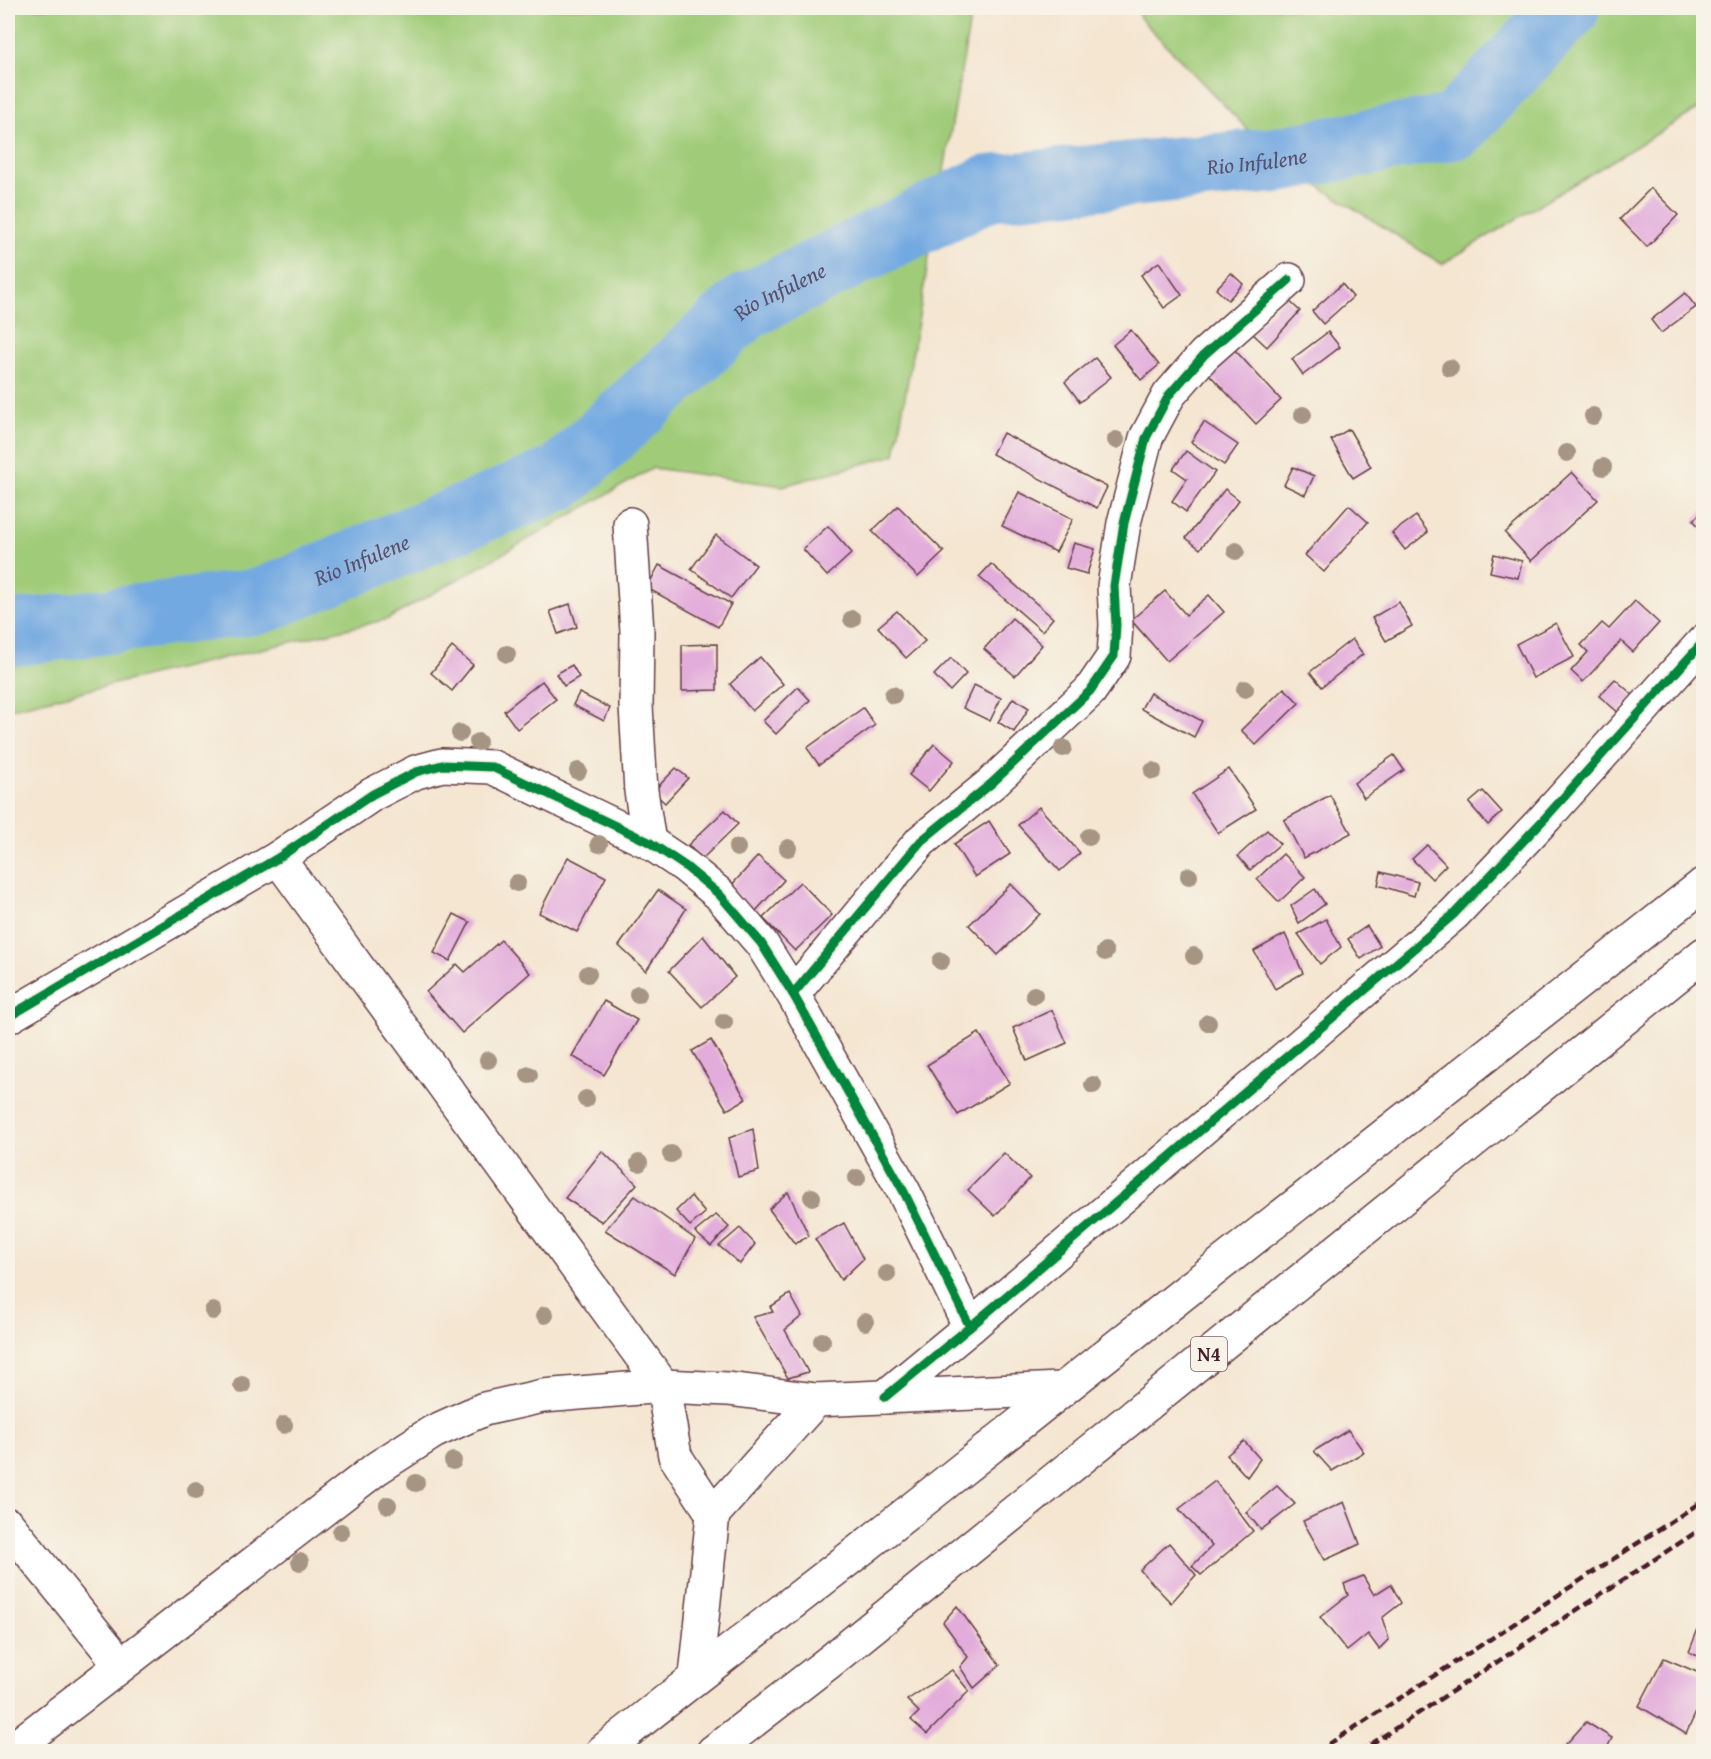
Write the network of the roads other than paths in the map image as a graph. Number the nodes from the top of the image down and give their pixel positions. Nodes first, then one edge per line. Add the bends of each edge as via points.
1 (1289, 280) dead end
2 (630, 524) dead end
3 (1704, 641) edge
4 (649, 842) junction
5 (278, 858) junction
6 (1704, 884) edge
7 (1704, 954) edge
8 (793, 994) junction
9 (8, 1017) edge
10 (970, 1327) junction
11 (663, 1386) junction
12 (1061, 1389) junction
13 (885, 1397) junction
14 (816, 1400) junction
15 (712, 1514) junction
16 (8, 1525) edge
17 (121, 1665) junction
18 (696, 1676) junction
19 (9, 1752) edge
20 (602, 1752) edge
21 (713, 1752) edge

1 - 8 main road via 1204,355 1169,395 1146,438 1124,523 1116,575 1114,656 1090,691 992,783 921,841
2 - 4 main road via 640,781
3 - 10 main road via 1455,914
4 - 5 main road via 492,766 442,765 416,772 373,794
4 - 8 main road via 719,894 760,943
5 - 9 main road
5 - 11 main road
6 - 12 main road
7 - 21 main road, N4
8 - 10 main road via 904,1192
10 - 13 main road
11 - 14 main road via 729,1389
11 - 15 main road via 675,1456
11 - 17 main road via 543,1396 484,1409 433,1432 377,1468
12 - 13 main road
12 - 18 main road
13 - 14 main road
14 - 15 main road
15 - 18 main road
16 - 17 main road
17 - 19 main road
18 - 20 main road

